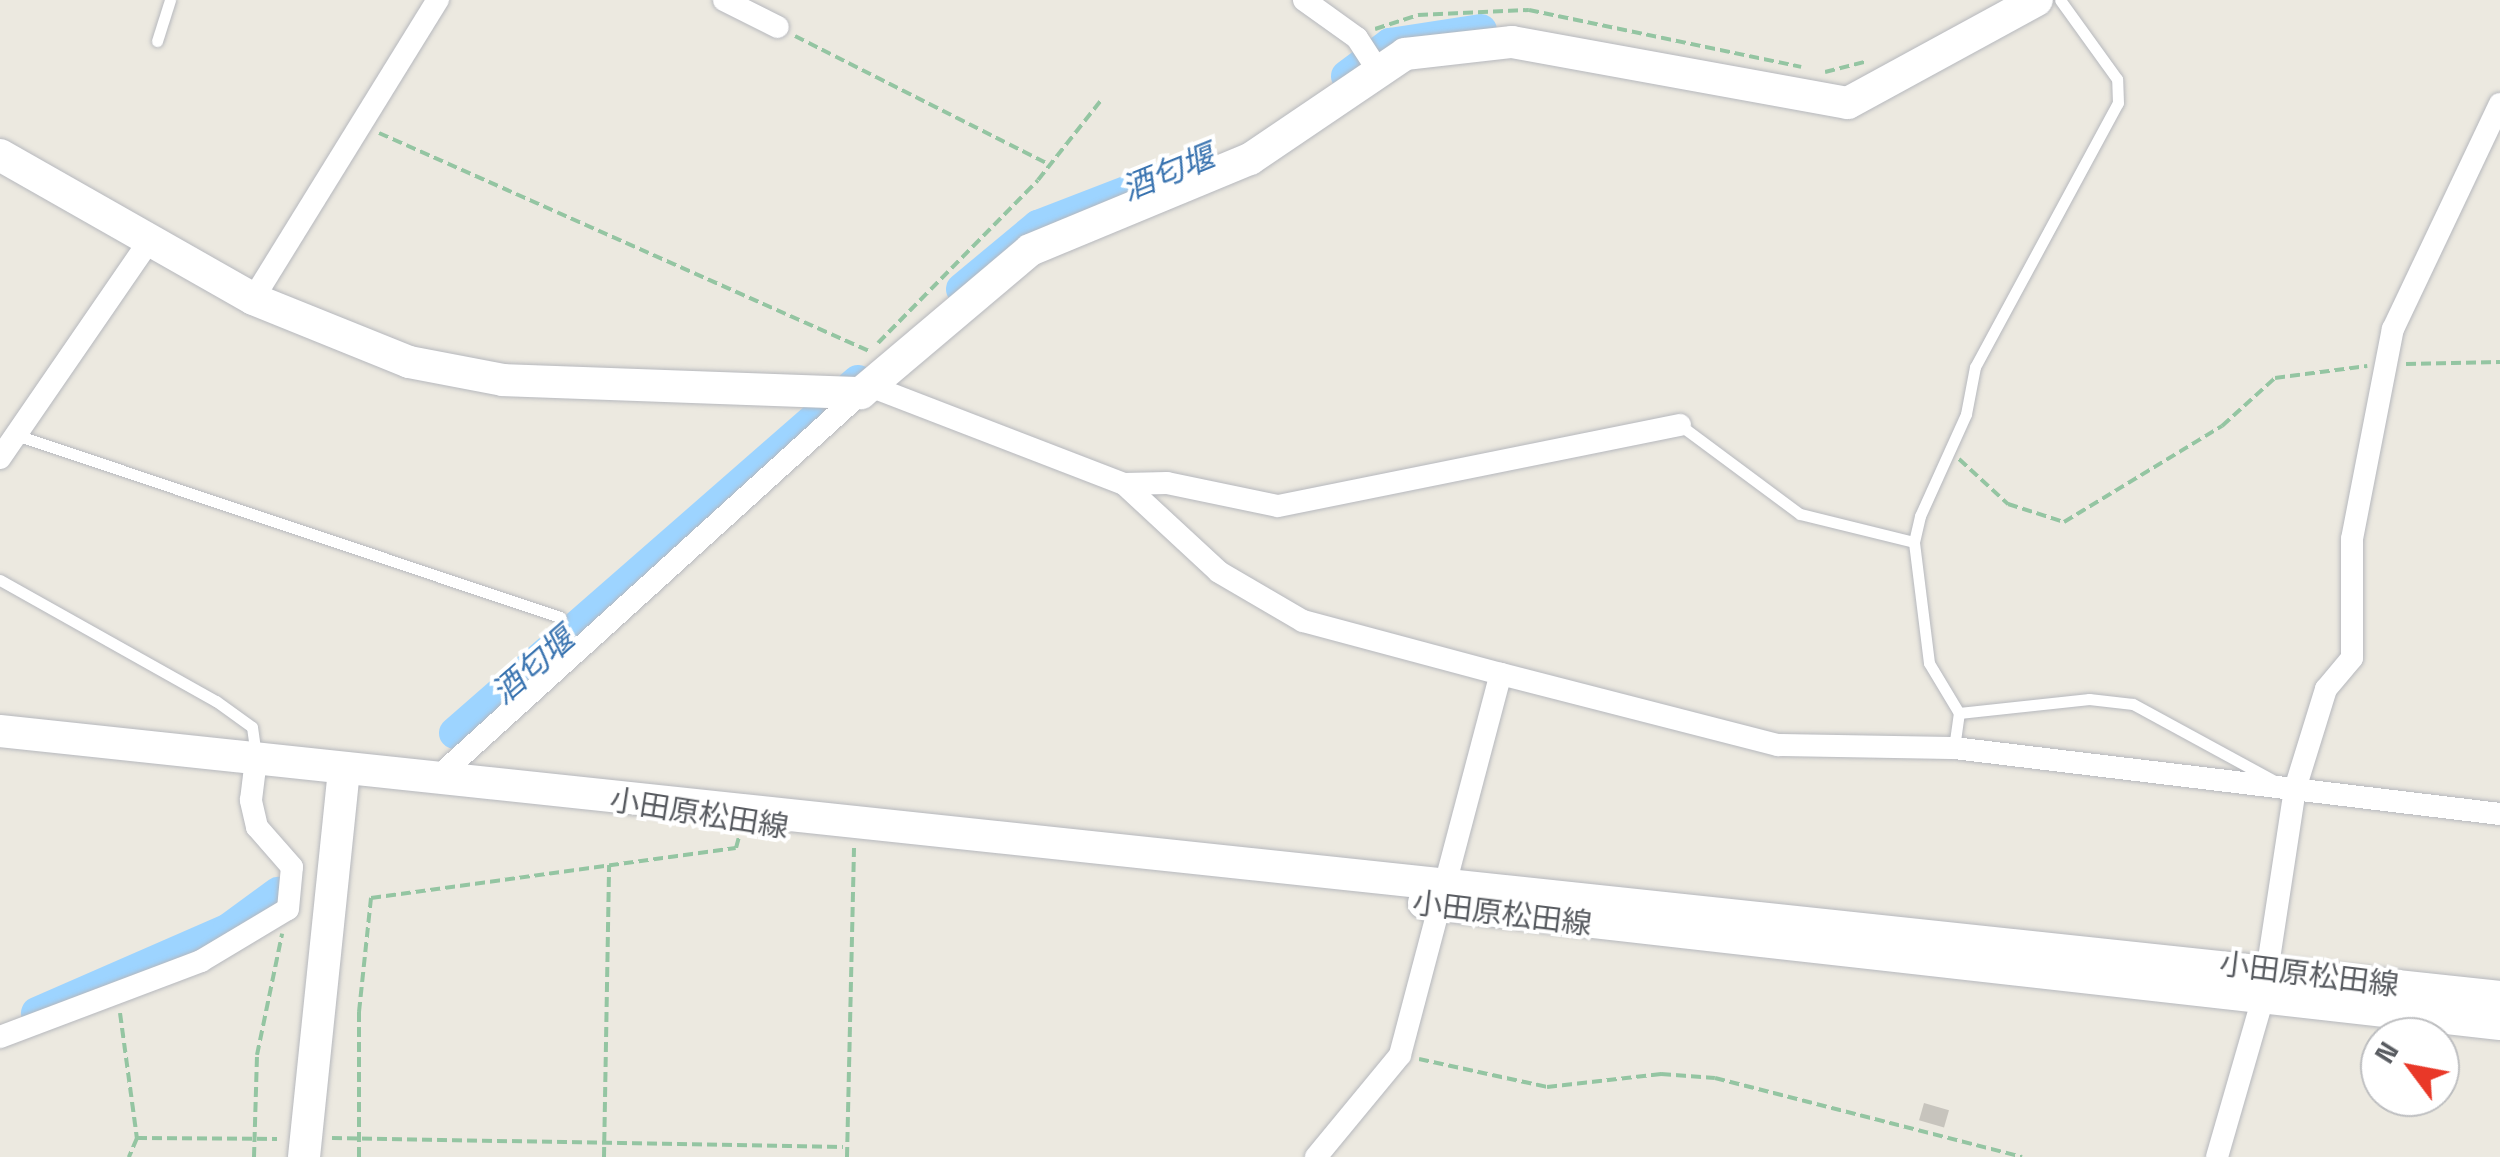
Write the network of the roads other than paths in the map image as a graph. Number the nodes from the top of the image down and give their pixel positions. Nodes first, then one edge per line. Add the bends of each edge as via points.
1 (170, 0) edge
2 (438, 0) edge
3 (724, 0) edge
4 (2037, 0) edge
5 (2060, 0) edge
6 (1315, 4) edge
7 (778, 28) road end
8 (157, 41) dead end
9 (1377, 70) junction
10 (2500, 104) edge
11 (0, 155) edge
12 (151, 238) junction
13 (253, 299) junction
14 (868, 390) junction
15 (1680, 425) joint
16 (16, 435) junction
17 (0, 458) edge
18 (1124, 484) junction
19 (1914, 542) junction
20 (0, 580) edge
21 (560, 617) dead end
22 (1501, 674) junction
23 (1959, 713) junction
24 (0, 732) edge
25 (1954, 748) junction
26 (256, 759) junction
27 (344, 770) junction
28 (438, 777) junction
29 (507, 783) junction
30 (2290, 788) junction
31 (2500, 814) edge
32 (1442, 894) junction
33 (2266, 984) junction
34 (2500, 997) edge
35 (2500, 1024) edge
36 (0, 1037) edge
37 (290, 1148) edge
38 (1316, 1157) edge
39 (2216, 1157) edge

1 - 8 lane
2 - 13 street
3 - 7 street
4 - 9 main road via 1848,104 1512,42 1434,48
5 - 19 lane via 2117,79 2118,103 1974,367 1952,452
6 - 9 street via 1357,38
9 - 14 main road via 1250,159 1030,250
10 - 30 street via 2411,282 2384,364 2352,539 2352,658 2326,689
11 - 12 main road
12 - 13 main road
12 - 16 street
13 - 14 main road via 334,338 453,373
14 - 18 street
14 - 28 street
15 - 18 street via 1278,506 1167,483
15 - 19 lane via 1800,514
16 - 17 street
16 - 21 lane
18 - 22 street via 1259,601
19 - 23 lane via 1929,663
20 - 26 lane via 216,700 252,727
22 - 25 street via 1778,745
22 - 32 street
23 - 25 lane
23 - 30 lane via 2089,699 2133,704
24 - 26 main road, 小田原松田線
25 - 30 street
26 - 27 main road, 小田原松田線
26 - 36 street via 257,827 292,867 288,909 201,961
27 - 28 main road, 小田原松田線
27 - 37 main road
28 - 29 main road, 小田原松田線
29 - 32 main road, 小田原松田線
29 - 32 main road, 小田原松田線 via 854,837
30 - 31 street
30 - 33 street
32 - 33 main road, 小田原松田線
32 - 38 street via 1400,1055
33 - 34 main road, 小田原松田線
33 - 35 main road, 小田原松田線
33 - 39 street

